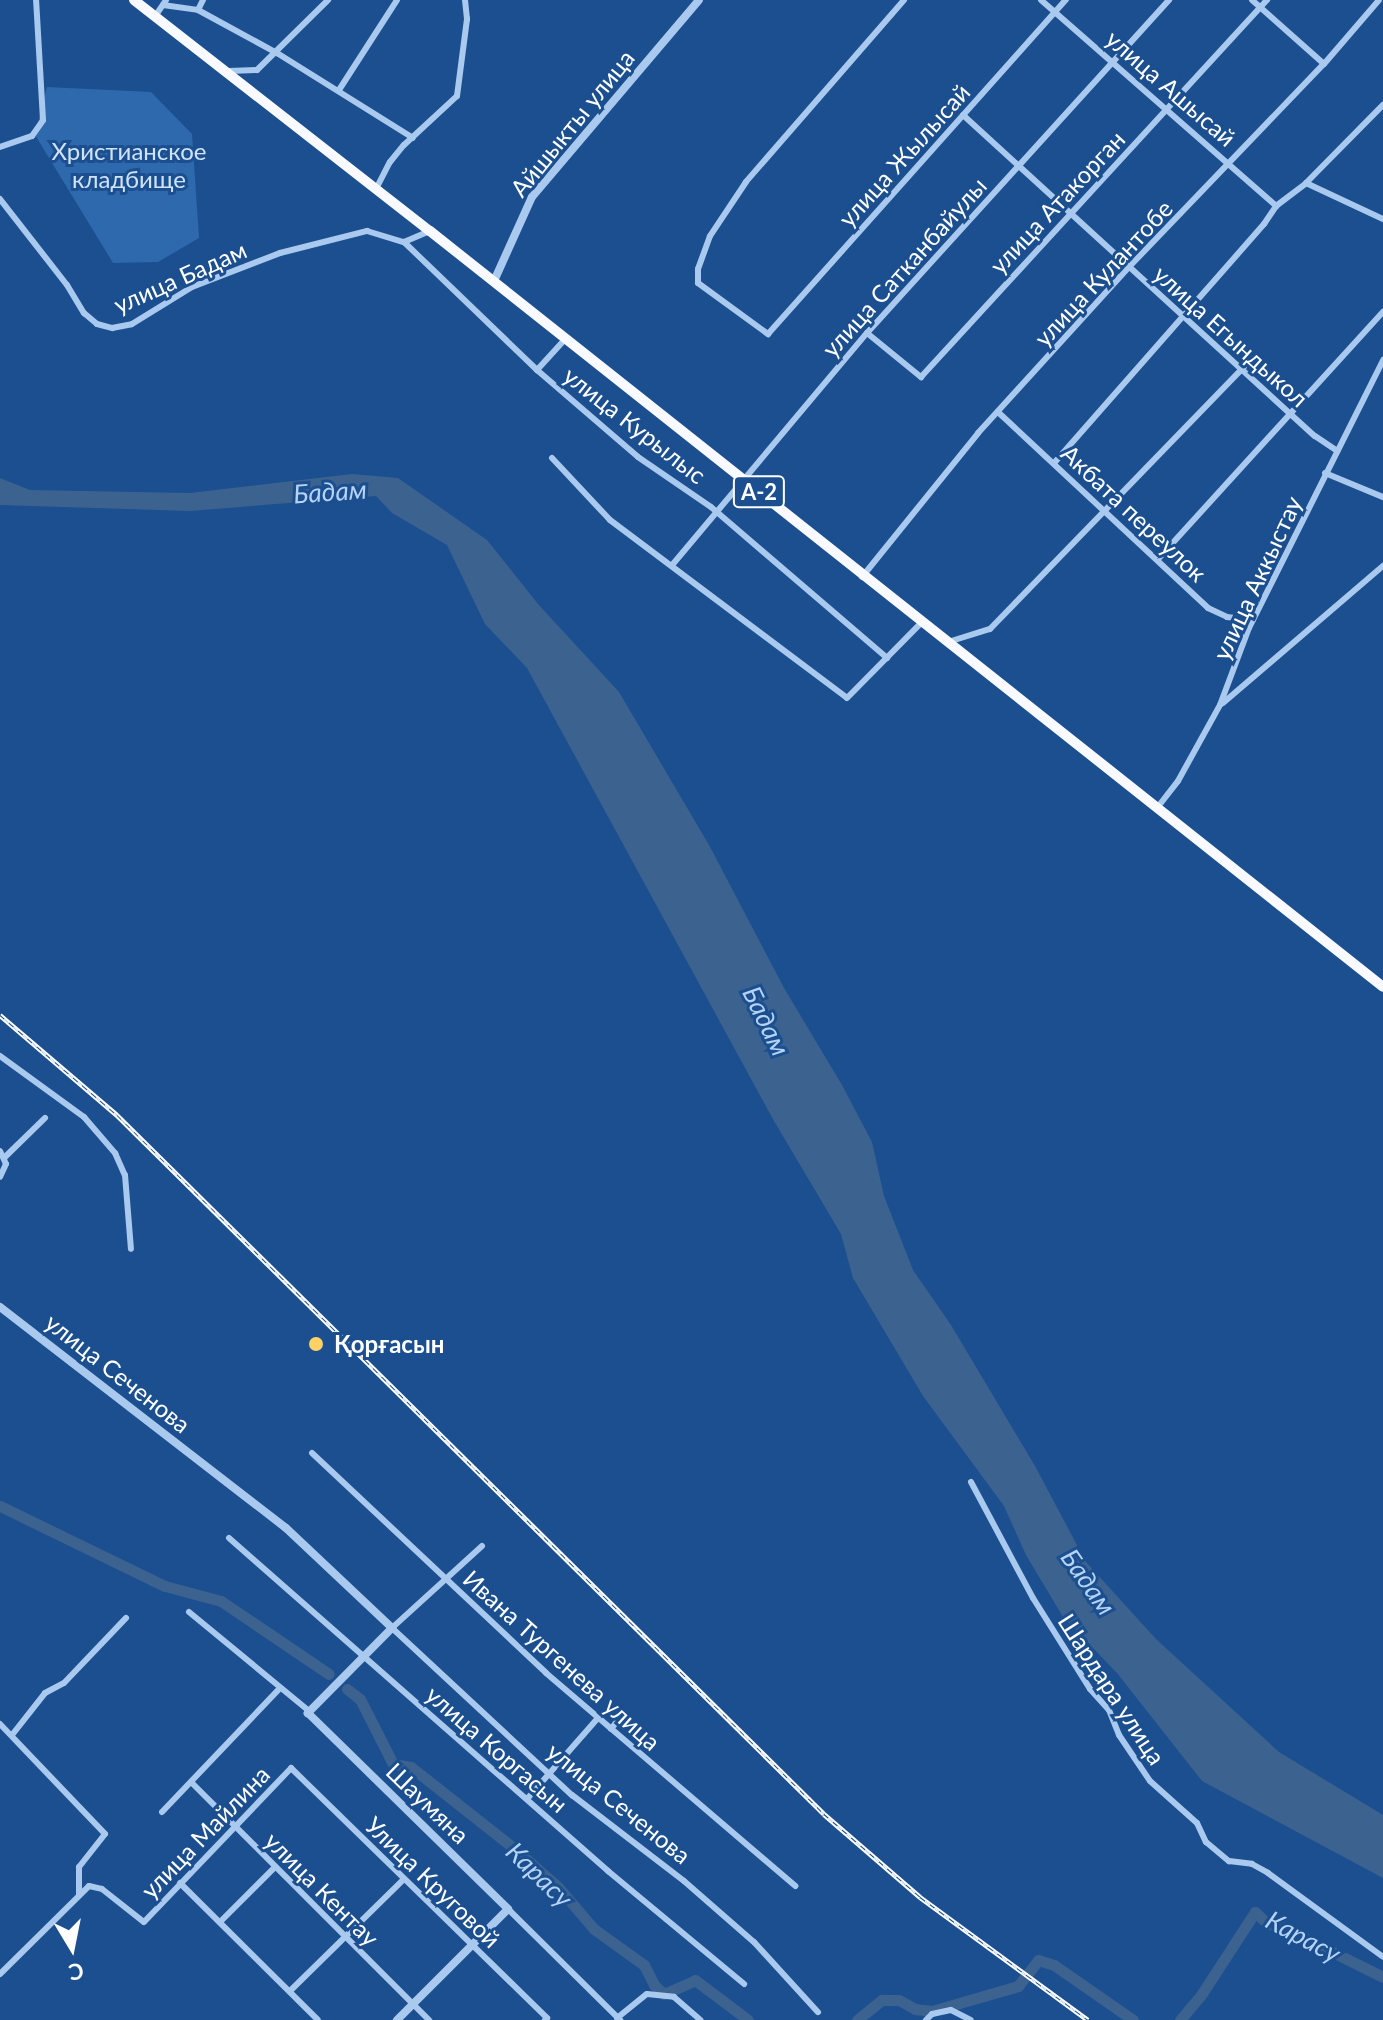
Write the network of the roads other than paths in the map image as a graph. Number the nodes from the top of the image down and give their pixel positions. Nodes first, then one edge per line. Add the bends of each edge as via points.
1 (36, 0) edge
2 (134, 0) edge
3 (203, 0) edge
4 (328, 0) edge
5 (397, 0) edge
6 (465, 0) edge
7 (699, 0) edge
8 (904, 0) edge
9 (1041, 0) edge
10 (1066, 0) edge
11 (1169, 0) edge
12 (1252, 0) edge
13 (1267, 0) edge
14 (1379, 0) edge
15 (164, 2) edge
16 (1261, 7) junction
17 (198, 10) junction
18 (1056, 11) junction
19 (156, 15) junction
20 (277, 53) junction
21 (1114, 61) junction
22 (1324, 64) junction
23 (224, 70) junction
24 (339, 90) junction
25 (1383, 105) edge
26 (1167, 110) junction
27 (963, 115) junction
28 (1375, 117) junction
29 (1383, 121) edge
30 (413, 138) junction
31 (0, 147) edge
32 (1230, 164) junction
33 (1017, 168) junction
34 (1306, 183) junction
35 (376, 189) junction
36 (0, 199) edge
37 (1276, 206) junction
38 (1071, 212) junction
39 (1383, 219) edge
40 (430, 231) junction
41 (404, 242) junction
42 (1129, 267) junction
43 (494, 281) junction
44 (1383, 312) edge
45 (1183, 314) junction
46 (867, 333) junction
47 (566, 338) junction
48 (1383, 360) edge
49 (1244, 367) junction
50 (537, 370) junction
51 (999, 413) junction
52 (1291, 414) junction
53 (1337, 451) junction
54 (552, 458) dead end
55 (1055, 462) junction
56 (1325, 473) junction
57 (746, 481) junction
58 (1383, 497) edge
59 (715, 510) junction
60 (1107, 510) junction
61 (1159, 558) junction
62 (673, 564) junction
63 (1383, 566) edge
64 (862, 577) junction
65 (1253, 620) junction
66 (922, 622) junction
67 (948, 642) junction
68 (887, 658) junction
69 (1220, 705) junction
70 (1157, 808) junction
71 (1383, 987) edge
72 (0, 1056) edge
73 (45, 1118) dead end
74 (2, 1154) edge
75 (0, 1177) edge
76 (131, 1249) dead end
77 (0, 1307) edge
78 (312, 1453) dead end
79 (971, 1482) dead end
80 (229, 1538) dead end
81 (482, 1546) dead end
82 (445, 1579) junction
83 (189, 1612) dead end
84 (126, 1618) dead end
85 (392, 1628) junction
86 (364, 1655) junction
87 (280, 1688) junction
88 (309, 1713) junction
89 (622, 1715) dead end
90 (598, 1718) junction
91 (0, 1724) edge
92 (611, 1729) junction
93 (12, 1735) junction
94 (291, 1768) joint
95 (551, 1776) junction
96 (191, 1782) junction
97 (527, 1799) junction
98 (162, 1812) dead end
99 (233, 1825) junction
100 (275, 1867) junction
101 (404, 1879) junction
102 (180, 1883) junction
103 (795, 1886) dead end
104 (79, 1895) junction
105 (508, 1909) junction
106 (220, 1922) junction
107 (346, 1937) junction
108 (471, 1944) junction
109 (1383, 1957) edge
110 (0, 1974) edge
111 (744, 1984) dead end
112 (290, 1991) junction
113 (413, 2004) junction
114 (818, 2012) dead end
115 (618, 2019) edge
116 (318, 2020) edge
117 (397, 2020) edge
118 (429, 2020) edge
119 (545, 2020) edge
120 (700, 2020) edge
121 (926, 2020) edge
122 (971, 2020) edge

1 - 31 street via 43,120 32,136
2 - 19 highway, A-2
3 - 17 street
4 - 20 street
5 - 24 street
6 - 30 street via 457,96
7 - 43 street, Айшыкты улица via 532,197
8 - 27 street, улица Жылысай via 746,182 710,236 698,283 768,334
9 - 18 street, улица Ашысай
10 - 18 street, улица Жылысай
11 - 21 street, улица Сатканбайулы
12 - 16 street
13 - 16 street, улица Атакорган
14 - 22 street, улица Кулантобе
15 - 17 street
15 - 19 street
16 - 22 street
16 - 26 street, улица Атакорган
17 - 20 street
18 - 21 street, улица Ашысай
18 - 27 street, улица Жылысай
19 - 23 highway, A-2
20 - 23 street via 257,70
20 - 24 street
21 - 26 street, улица Ашысай
21 - 33 street, улица Сатканбайулы
22 - 32 street, улица Кулантобе
23 - 35 highway, A-2
24 - 30 street
25 - 28 street
26 - 32 street, улица Ашысай
26 - 38 street, улица Атакорган
27 - 33 street, улица Егындыкол
28 - 29 street
28 - 34 street
30 - 35 street via 390,162
32 - 37 street, улица Ашысай
32 - 42 street, улица Кулантобе
33 - 38 street, улица Егындыкол
33 - 46 street, улица Сатканбайулы
34 - 37 street
34 - 39 street
35 - 40 highway, A-2
36 - 41 street, улица Бадам via 84,313 112,328 132,324 192,287 280,253 367,231
37 - 45 street
38 - 42 street, улица Егындыкол
38 - 46 street, улица Атакорган via 921,377
40 - 41 street
40 - 43 highway, A-2
41 - 50 street, улица Курылыс
42 - 45 street, улица Егындыкол
42 - 51 street, улица Кулантобе
43 - 47 highway, A-2
44 - 52 street
45 - 49 street, улица Егындыкол
45 - 55 street
46 - 57 street, улица Сатканбайулы
47 - 50 street
47 - 57 highway, A-2
48 - 53 street, улица Аккыстау
49 - 52 street, улица Егындыкол
49 - 60 street
50 - 59 street, улица Курылыс via 638,457
51 - 55 street, Акбата переулок
51 - 64 street, улица Кулантобе
52 - 53 street, улица Егындыкол
52 - 61 street
53 - 56 street, улица Аккыстау
54 - 62 street via 610,520
55 - 60 street, Акбата переулок
56 - 58 street
56 - 65 street, улица Аккыстау
57 - 59 street, улица Сатканбайулы
57 - 64 highway, A-2
59 - 62 street, улица Сатканбайулы
59 - 68 street, улица Курылыс
60 - 61 street, Акбата переулок
60 - 67 street via 990,629
61 - 65 street, Акбата переулок via 1208,608
62 - 68 street via 847,698
63 - 69 street
64 - 66 highway, A-2
65 - 69 street, улица Аккыстау
66 - 67 highway, A-2
66 - 68 street
67 - 70 highway, A-2
69 - 70 street, улица Аккыстау
70 - 71 highway, A-2
72 - 76 street via 62,1098 115,1153 125,1175
73 - 74 street
74 - 75 street
77 - 85 street, улица Сеченова via 286,1528
78 - 82 street, Ивана Тургенева улица
79 - 109 street, Шардара улица via 1033,1598 1150,1781 1229,1861 1268,1873
80 - 86 street, улица Коргасын
81 - 82 street
82 - 85 street
82 - 90 street, Ивана Тургенева улица
83 - 87 street, Шаумяна
84 - 93 street via 64,1683 45,1693
85 - 86 street
85 - 95 street, улица Сеченова
86 - 88 street
86 - 97 street, улица Коргасын
87 - 88 street, Шаумяна
87 - 96 street
88 - 105 street, Шаумяна
89 - 92 street
90 - 92 street, Ивана Тургенева улица
90 - 95 street
91 - 93 street
92 - 103 street, Ивана Тургенева улица
93 - 104 street via 105,1834 79,1867
94 - 99 street, улица Майлина
94 - 101 street, Улица Круговой
95 - 97 street
95 - 114 street, улица Сеченова via 750,1938
96 - 98 street
96 - 99 street, улица Кентау
97 - 111 street, улица Коргасын
99 - 100 street, улица Кентау
99 - 102 street, улица Майлина
100 - 106 street
100 - 107 street, улица Кентау
101 - 107 street
101 - 108 street, Улица Круговой
102 - 104 street, улица Майлина via 144,1922 102,1889 89,1886
102 - 106 street
104 - 110 street
105 - 108 street
105 - 115 street, Шаумяна
106 - 112 street
107 - 112 street
107 - 113 street, улица Кентау
108 - 113 street
108 - 119 street, Улица Круговой
112 - 116 street
113 - 117 street
113 - 118 street, улица Кентау
115 - 120 street via 647,1994 674,1997
121 - 122 street via 951,2010

